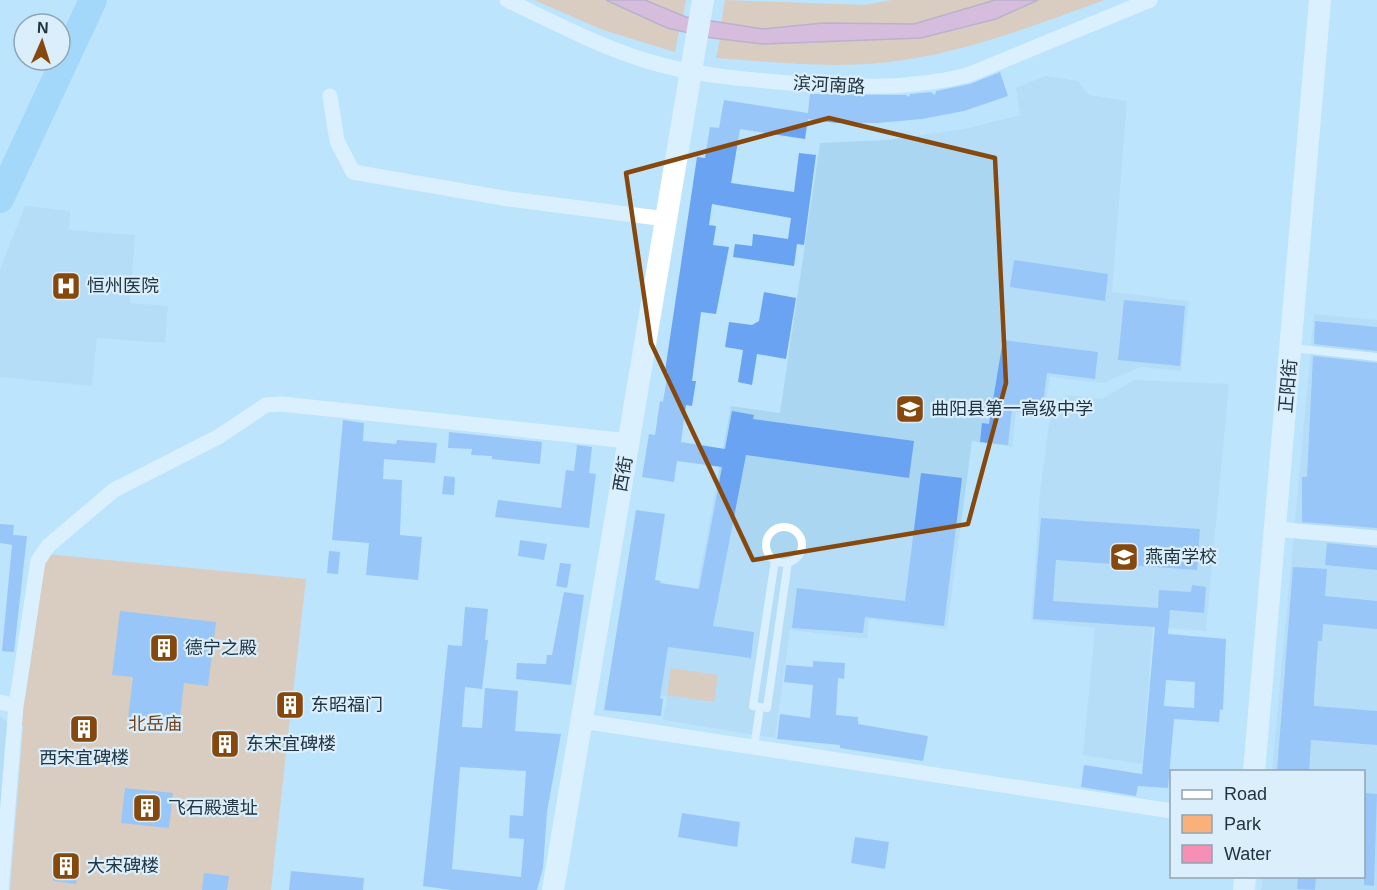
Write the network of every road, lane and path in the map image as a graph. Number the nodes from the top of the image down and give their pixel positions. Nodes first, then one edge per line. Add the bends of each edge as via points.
1 (93, 0) edge
2 (507, 0) edge
3 (703, 0) edge
4 (1150, 0) edge
5 (1308, 0) edge
6 (1320, 0) edge
7 (692, 65) junction
8 (43, 72) edge
9 (330, 96) dead end
10 (0, 164) edge
11 (0, 199) edge
12 (666, 219) junction
13 (1291, 348) junction
14 (1377, 357) edge
15 (629, 441) junction
16 (1275, 529) junction
17 (1377, 538) edge
18 (775, 560) junction
19 (788, 562) junction
20 (0, 702) edge
21 (16, 706) junction
22 (760, 708) junction
23 (582, 720) junction
24 (754, 748) junction
25 (1242, 770) edge
26 (1254, 770) edge
27 (1170, 812) edge
28 (1, 890) edge
29 (553, 890) edge

1 - 11 highway
2 - 7 street, 滨河南路 via 641,59
3 - 7 main road, 西街
4 - 7 street, 滨河南路 via 968,75 942,82 870,88 760,81
5 - 25 main road, 正阳街
6 - 13 main road, 正阳街
7 - 12 main road, 西街
8 - 10 highway
9 - 12 street via 337,141 353,172 509,199
12 - 15 main road, 西街
13 - 14 lane
13 - 16 main road, 正阳街
15 - 21 street via 266,405 218,437 114,490 48,546 38,561
15 - 23 main road, 西街
16 - 17 street
16 - 26 main road, 正阳街
18 - 19 lane
18 - 19 lane via 766,549 767,537 773,530 788,527 797,532 802,543 800,554
18 - 22 lane via 753,706
19 - 22 lane via 767,708
20 - 21 street
21 - 28 street
22 - 24 lane
23 - 24 street
23 - 29 main road, 西街
24 - 27 street

